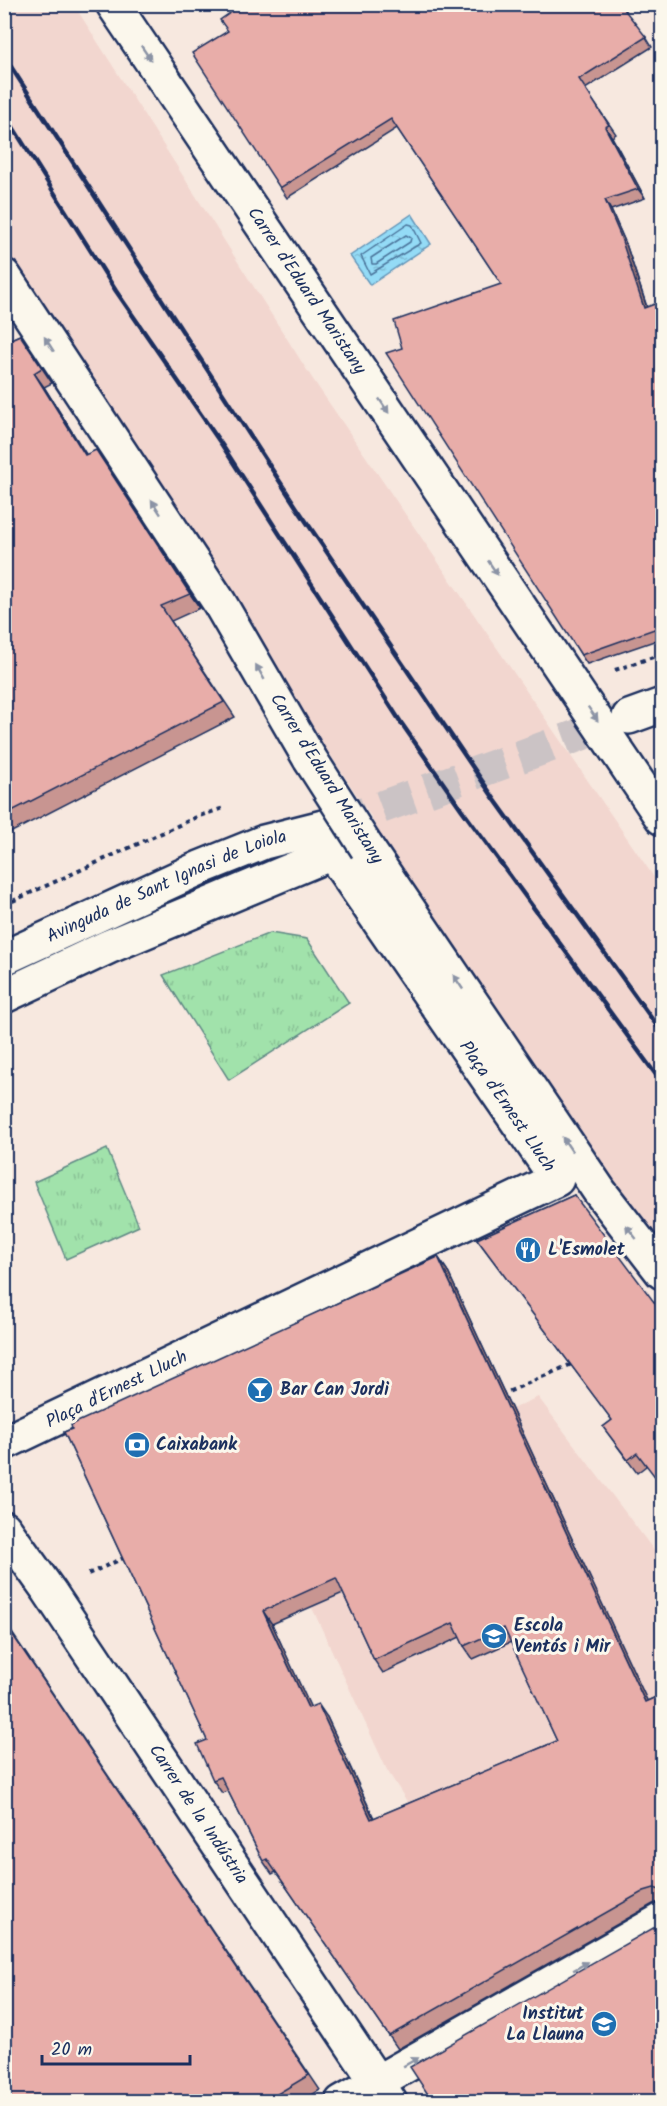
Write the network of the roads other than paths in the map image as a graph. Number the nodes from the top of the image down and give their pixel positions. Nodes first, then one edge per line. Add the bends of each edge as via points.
1 (113, 4) edge
2 (4, 276) edge
3 (663, 705) edge
4 (628, 717) tunnel mouth
5 (663, 818) edge
6 (334, 824) tunnel mouth
7 (4, 958) edge
8 (4, 996) edge
9 (663, 1272) edge
10 (4, 1443) edge
11 (4, 1528) edge
12 (663, 1920) edge
13 (383, 2092) edge
14 (342, 2102) edge

1 -> 5 street, Carrer d'Eduard Maristany
9 -> 2 street, Carrer d'Eduard Maristany, bridge via 600,1192 367,848 219,602
3 - 4 street
6 - 7 street, Avinguda de Sant Ignasi de Loiola via 264,842
8 - 10 street, Plaça d'Ernest Lluch via 108,947 332,853 557,1179
11 - 13 street, Carrer de la Indústria
13 -> 12 street
13 - 14 street

